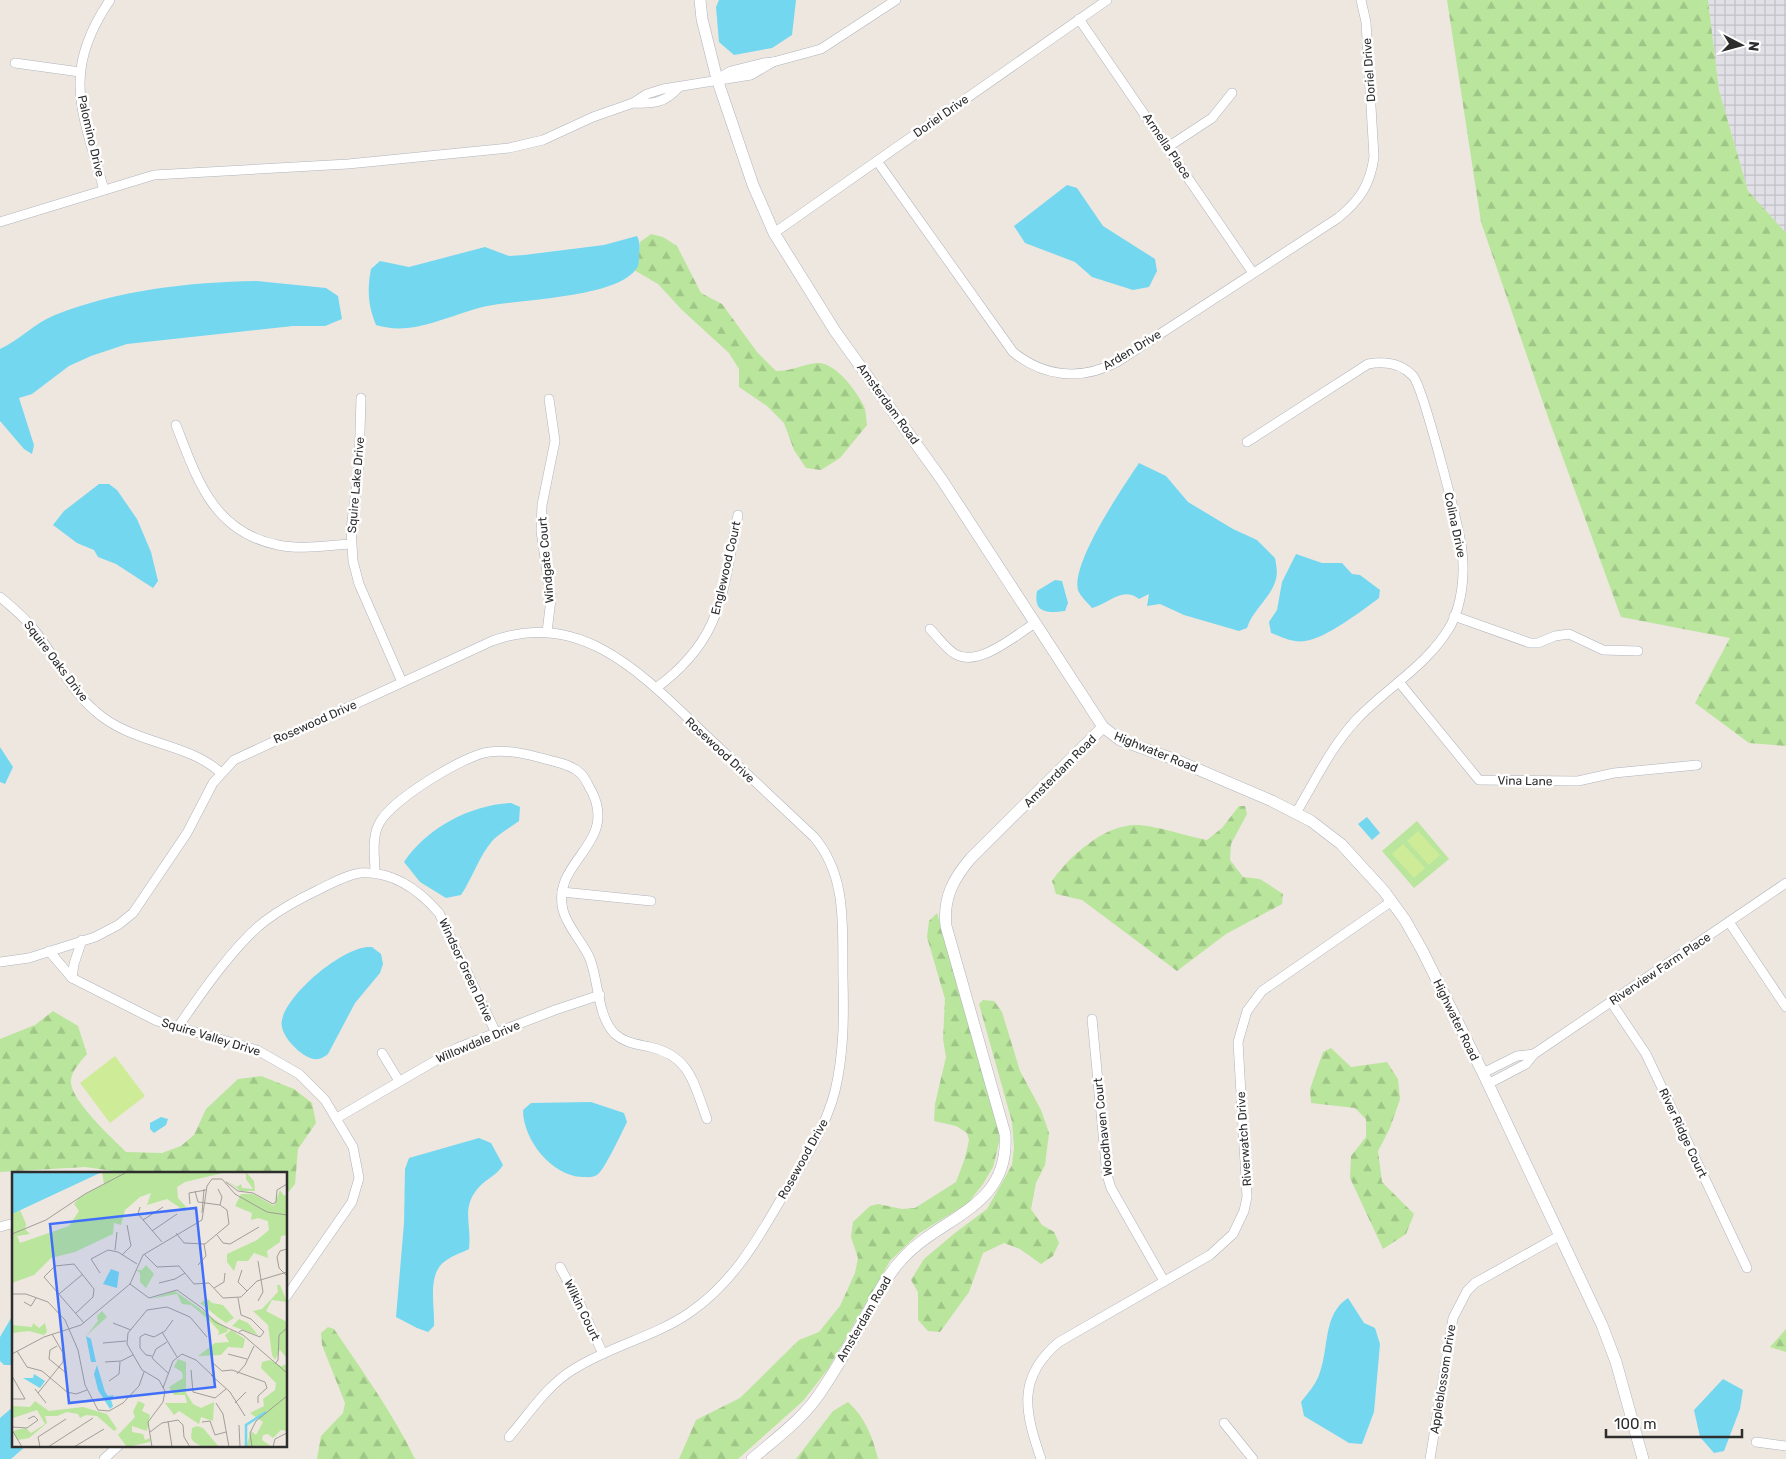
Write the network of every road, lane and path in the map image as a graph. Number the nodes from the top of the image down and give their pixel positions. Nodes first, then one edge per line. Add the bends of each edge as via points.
1 (110, 0) edge
2 (700, 0) edge
3 (896, 0) edge
4 (1107, 0) edge
5 (1361, 0) edge
6 (1079, 19) junction
7 (15, 64) dead end
8 (80, 72) junction
9 (717, 79) junction
10 (1232, 92) dead end
11 (1373, 141) joint
12 (1168, 147) junction
13 (877, 160) junction
14 (104, 190) junction
15 (0, 222) edge
16 (774, 232) junction
17 (1253, 273) junction
18 (361, 398) dead end
19 (549, 399) dead end
20 (176, 425) dead end
21 (1247, 442) dead end
22 (738, 515) dead end
23 (351, 544) junction
24 (0, 598) edge
25 (1454, 616) junction
26 (1036, 622) junction
27 (930, 628) dead end
28 (547, 632) junction
29 (1638, 651) dead end
30 (402, 682) junction
31 (1399, 682) junction
32 (656, 688) junction
33 (1103, 728) junction
34 (1697, 765) dead end
35 (221, 773) junction
36 (1296, 813) junction
37 (376, 874) junction
38 (1786, 883) edge
39 (562, 892) junction
40 (651, 901) dead end
41 (1392, 901) junction
42 (1729, 922) junction
43 (82, 940) junction
44 (50, 951) junction
45 (0, 962) edge
46 (72, 978) junction
47 (600, 995) junction
48 (1611, 1002) junction
49 (1786, 1007) edge
50 (1092, 1019) dead end
51 (178, 1028) junction
52 (496, 1033) junction
53 (382, 1054) dead end
54 (1534, 1054) junction
55 (1483, 1073) junction
56 (399, 1081) junction
57 (1488, 1084) junction
58 (337, 1118) junction
59 (707, 1119) dead end
60 (1559, 1236) junction
61 (560, 1267) dead end
62 (1747, 1268) dead end
63 (1164, 1281) junction
64 (288, 1294) edge
65 (603, 1354) junction
66 (1224, 1423) dead end
67 (509, 1437) dead end
68 (1756, 1442) dead end
69 (119, 1446) edge
70 (1786, 1446) edge
71 (104, 1459) edge
72 (752, 1459) edge
73 (1041, 1459) edge
74 (1254, 1459) edge
75 (1430, 1459) edge
76 (1643, 1459) edge

1 - 8 street, Palomino Drive via 94,24 84,49
2 - 9 street, Amsterdam Road
3 - 9 street via 822,48 731,71
4 - 6 street, Doriel Drive
5 - 11 street, Doriel Drive via 1366,22
6 - 12 street, Armella Place
6 - 13 street, Doriel Drive
7 - 8 street
8 - 14 street, Palomino Drive via 80,96
9 - 14 street via 663,88 543,140 509,148 348,164 179,172 154,175
9 - 16 street, Amsterdam Road via 753,185
10 - 12 street via 1212,118
11 - 17 street, Arden Drive via 1371,177 1360,198 1338,218
12 - 17 street, Armella Place
13 - 16 street, Doriel Drive
13 - 17 street, Arden Drive via 1004,342 1022,359 1046,371 1074,375 1105,368
14 - 15 street
16 - 26 street, Amsterdam Road via 835,331 942,480
18 - 23 street, Squire Lake Drive via 360,458
19 - 28 street, Windgate Court via 555,442 541,524 550,590
20 - 23 street via 206,497 236,527 278,545
21 - 25 street, Colina Drive via 1368,364 1396,364 1413,376 1425,404 1462,550 1461,593
22 - 32 street, Englewood Court via 717,615 694,654
23 - 30 street, Squire Lake Drive via 359,584
24 - 35 street, Squire Oaks Drive via 30,625 68,680 95,711 122,730 205,760
25 - 29 street via 1530,643 1569,634 1603,650
25 - 31 street, Colina Drive via 1437,647
26 - 27 street via 982,656 970,658 950,650
26 - 33 street, Amsterdam Road
28 - 30 street, Rosewood Drive via 504,637
28 - 32 street, Rosewood Drive via 608,652
30 - 35 street, Rosewood Drive via 242,755
31 - 34 street, Vina Lane via 1479,780 1578,781 1614,773
31 - 36 street, Colina Drive via 1347,730
32 - 65 street, Rosewood Drive via 823,848 839,882 841,898 844,1029 837,1080 822,1128 742,1262 721,1288 690,1312 660,1330
33 - 36 street, Highwater Road via 1120,740 1176,760
33 - 72 street, Amsterdam Road via 971,858 958,874 947,897 946,926 1005,1134 1003,1166 996,1181 976,1206 903,1258 886,1278 818,1396
35 - 43 street, Rosewood Drive via 187,833 133,912 108,931
36 - 41 street, Highwater Road via 1341,844
37 - 39 street via 375,834 387,811 470,757 511,751 575,769 594,797 597,829 564,878
37 - 51 street, Windsor Green Drive via 359,873 340,879 266,921 252,932 200,995
37 - 52 street, Windsor Green Drive via 409,886 439,913
38 - 42 street, Riverview Farm Place
39 - 40 street
39 - 47 street via 563,910 591,961
41 - 55 street, Highwater Road via 1417,940
41 - 63 street, Riverwatch Drive via 1276,979 1247,1011 1237,1052 1248,1186 1244,1211 1225,1243
42 - 48 street, Riverview Farm Place
42 - 49 street
43 - 44 street, Rosewood Drive
43 - 46 street
44 - 45 street, Rosewood Drive
44 - 46 street, Squire Valley Drive
46 - 51 street, Squire Valley Drive via 157,1021
47 - 52 street, Willowdale Drive
47 - 59 street via 607,1024 615,1034 629,1043 665,1051 684,1064
48 - 54 street, Riverview Farm Place
48 - 62 street, River Ridge Court via 1646,1054
50 - 63 street, Woodhaven Court via 1107,1175 1111,1188
51 - 58 street, Squire Valley Drive via 257,1050 279,1061 299,1074 325,1100
52 - 56 street, Willowdale Drive via 457,1048
53 - 56 street
54 - 55 street, Riverview Farm Place via 1517,1056
54 - 57 street, Riverview Farm Place via 1526,1064
55 - 57 street, Highwater Road
56 - 58 street, Willowdale Drive
57 - 60 street, Highwater Road
58 - 64 street, Squire Valley Drive via 357,1158 359,1178 356,1190 339,1222
60 - 75 street, Appleblossom Drive via 1475,1283 1459,1303 1453,1318
60 - 76 street, Highwater Road via 1616,1362
61 - 65 street, Wilkin Court
63 - 73 street, Riverwatch Drive via 1059,1342 1038,1365 1028,1389 1026,1410
65 - 67 street, Rosewood Drive via 561,1378
66 - 74 street
68 - 70 street
69 - 71 street

